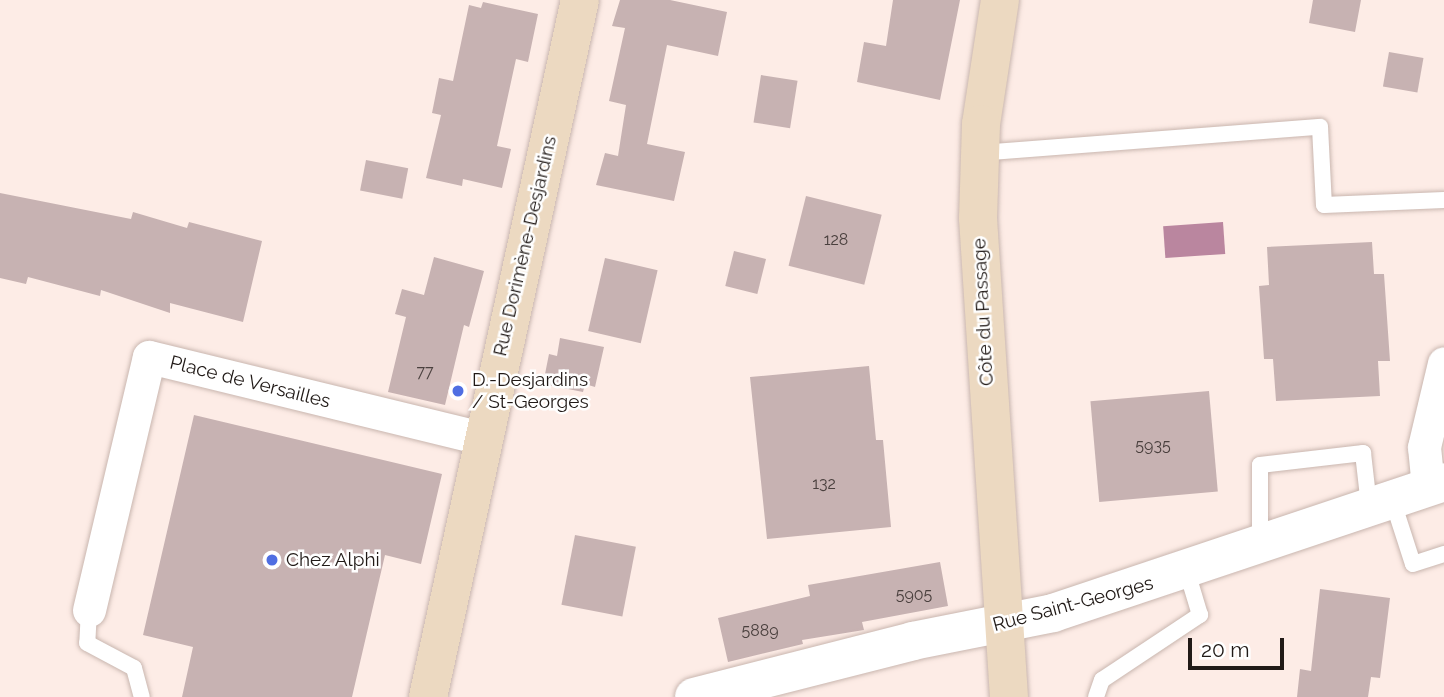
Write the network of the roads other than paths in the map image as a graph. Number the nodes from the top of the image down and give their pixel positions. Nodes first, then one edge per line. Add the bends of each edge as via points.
1 (580, 0) edge
2 (1000, 0) edge
3 (979, 153) junction
4 (1444, 200) edge
5 (1444, 363) edge
6 (482, 438) junction
7 (1436, 485) edge
8 (1381, 503) junction
9 (1260, 545) junction
10 (1444, 554) edge
11 (1187, 572) junction
12 (89, 610) joint
13 (1007, 624) junction
14 (142, 697) edge
15 (428, 697) edge
16 (694, 697) edge
17 (1010, 697) edge
18 (1096, 697) edge

1 - 6 main road, Rue Dorimène-Desjardins
2 - 3 main road, Côte du Passage
3 - 4 lane via 1320,127 1324,205
3 - 13 main road, Côte du Passage via 982,332
5 - 7 street via 1424,447
6 - 12 street, Place de Versailles via 149,357
6 - 15 main road, Rue Dorimène-Desjardins
7 - 8 street, Rue Saint-Georges
8 - 9 street, Rue Saint-Georges
8 - 9 lane via 1363,453 1260,465
8 - 10 lane via 1413,564
9 - 11 street, Rue Saint-Georges
11 - 13 street, Rue Saint-Georges
11 - 18 lane via 1199,615 1102,680
12 - 14 lane via 87,643 134,668
13 - 16 street, Rue Saint-Georges via 913,640
13 - 17 main road, Côte du Passage

